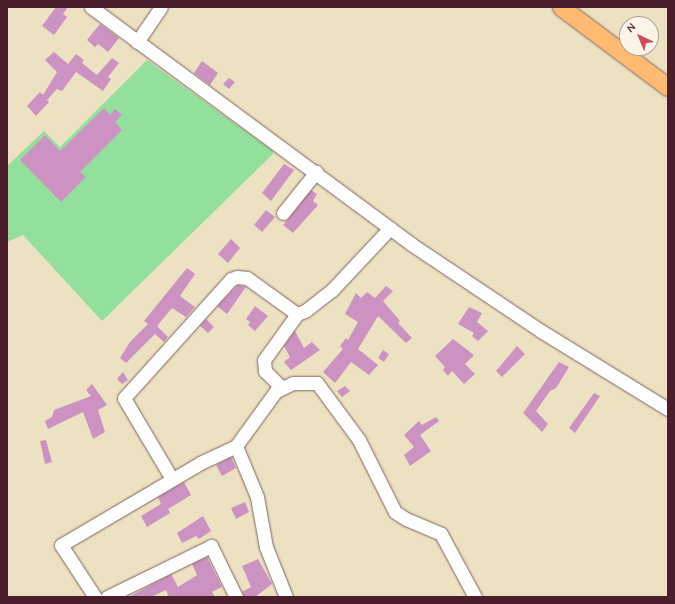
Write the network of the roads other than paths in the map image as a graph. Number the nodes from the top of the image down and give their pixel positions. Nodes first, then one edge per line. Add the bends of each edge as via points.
1 (91, 7) edge
2 (161, 7) edge
3 (561, 7) edge
4 (137, 42) junction
5 (668, 87) edge
6 (316, 172) junction
7 (283, 213) dead end
8 (390, 228) junction
9 (297, 314) junction
10 (281, 386) junction
11 (668, 409) edge
12 (236, 446) junction
13 (172, 479) junction
14 (95, 597) edge
15 (107, 597) edge
16 (236, 597) edge
17 (286, 597) edge
18 (476, 597) edge

1 - 4 street
2 - 4 street
3 - 5 main road
4 - 6 street
6 - 7 street
6 - 8 street
8 - 9 street via 332,290 305,311
8 - 11 street via 541,331
9 - 10 street via 264,360 265,371
9 - 13 street via 247,278 231,279 124,398
10 - 12 street
10 - 18 street via 317,383 359,440 395,512 406,520 441,534
12 - 13 street
12 - 17 street via 257,497 266,546
13 - 14 street via 61,545
15 - 16 street via 211,546

